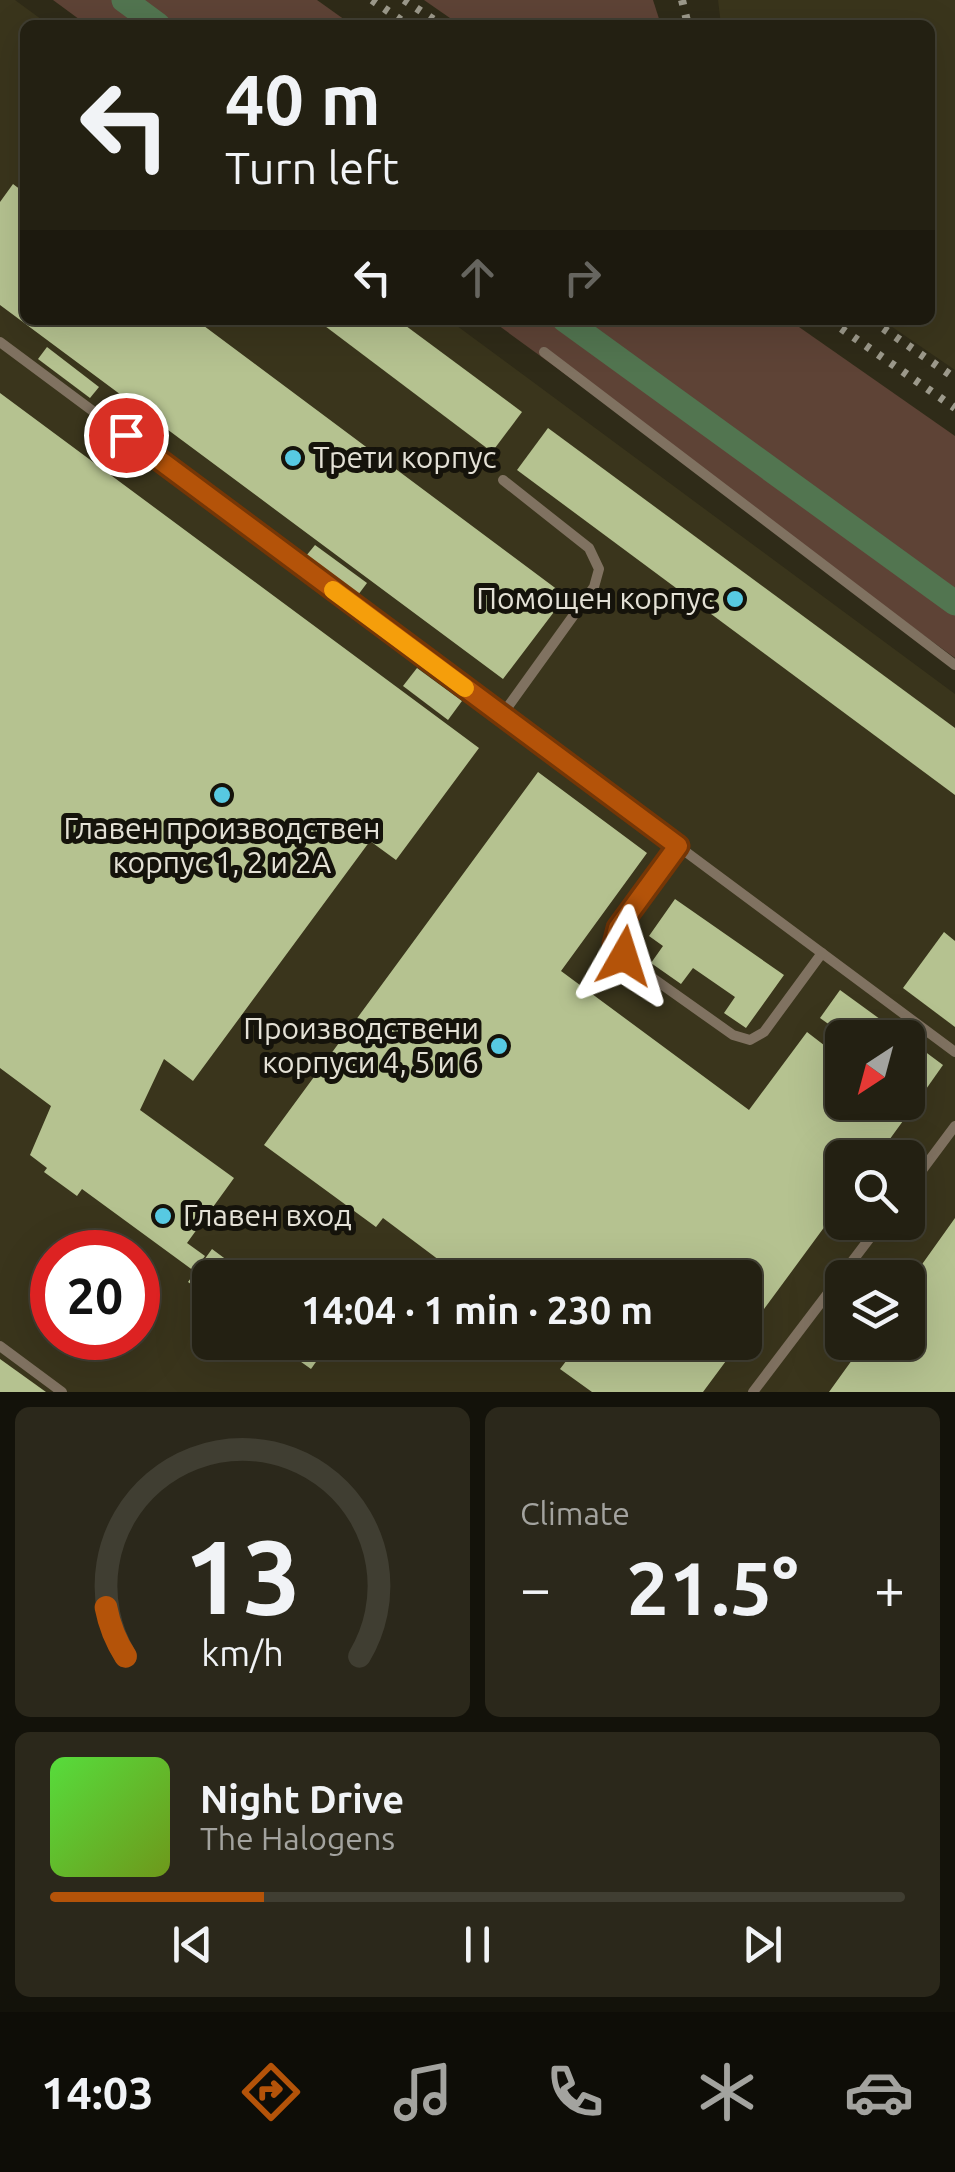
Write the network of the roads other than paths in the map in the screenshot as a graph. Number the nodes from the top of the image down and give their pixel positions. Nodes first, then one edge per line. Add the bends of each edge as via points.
1 (0, 342) edge
2 (544, 352) dead end
3 (503, 480) dead end
4 (955, 665) edge
5 (502, 715) junction
6 (678, 846) junction
7 (822, 953) junction
8 (955, 1052) edge
9 (955, 1126) edge
10 (925, 1166) edge
11 (868, 1240) edge
12 (0, 1346) edge
13 (62, 1392) edge
14 (753, 1392) edge

1 - 5 lane
2 - 4 lane
3 - 5 lane via 590,548 599,569 594,587
5 - 6 lane
6 - 7 lane
6 - 7 lane via 618,928 614,944 624,956 733,1035 750,1040 764,1032
7 - 8 lane
9 - 10 lane
11 - 14 lane
12 - 13 lane

